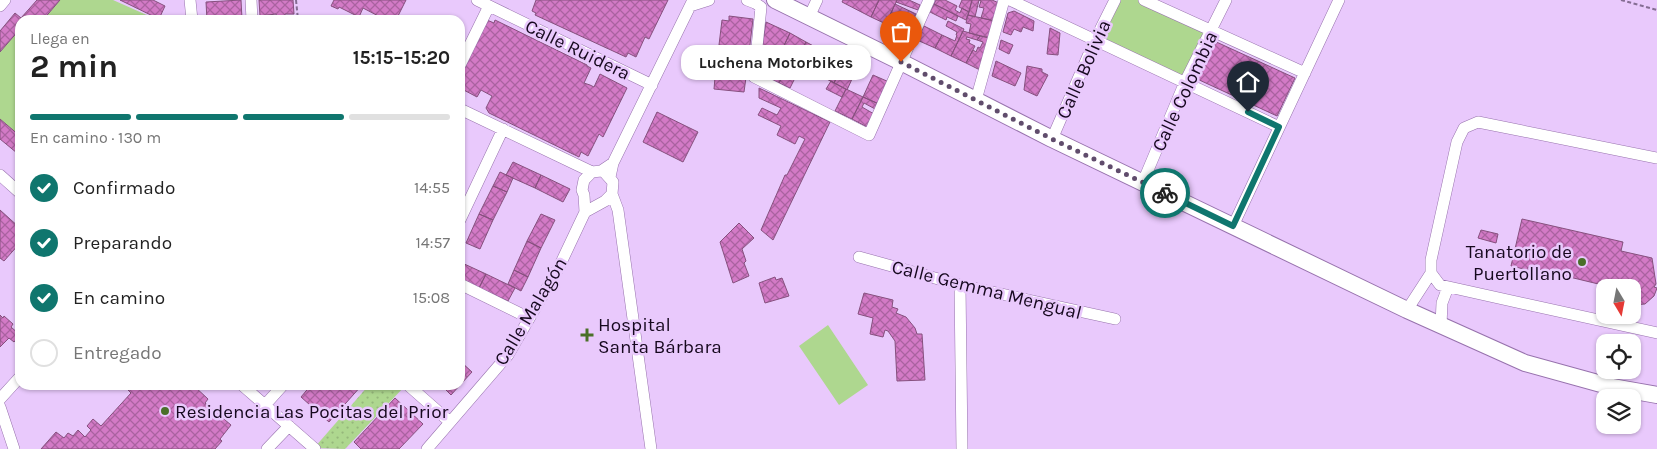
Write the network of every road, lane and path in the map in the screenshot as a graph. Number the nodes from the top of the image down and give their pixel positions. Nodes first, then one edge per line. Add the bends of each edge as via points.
1 (5, 0) edge
2 (190, 0) edge
3 (251, 0) edge
4 (296, 0) edge
5 (477, 0) edge
6 (709, 0) edge
7 (747, 0) edge
8 (775, 0) edge
9 (817, 0) edge
10 (929, 0) edge
11 (1004, 0) edge
12 (1010, 0) edge
13 (1115, 0) edge
14 (1144, 0) edge
15 (1226, 0) edge
16 (1338, 0) edge
17 (1621, 0) edge
18 (692, 1) edge
19 (0, 6) edge
20 (489, 6) junction
21 (1657, 10) edge
22 (192, 15) edge
23 (252, 15) edge
24 (298, 15) edge
25 (809, 17) junction
26 (1212, 30) junction
27 (1095, 40) junction
28 (465, 55) edge
29 (901, 62) junction
30 (1305, 72) junction
31 (1185, 82) junction
32 (652, 85) junction
33 (976, 100) junction
34 (465, 111) edge
35 (1279, 127) junction
36 (503, 129) junction
37 (1052, 139) junction
38 (1657, 158) edge
39 (0, 175) edge
40 (597, 175) junction
41 (1143, 182) junction
42 (15, 188) edge
43 (584, 196) junction
44 (605, 199) junction
45 (465, 209) edge
46 (585, 212) junction
47 (1233, 226) junction
48 (859, 257) dead end
49 (1431, 274) junction
50 (960, 285) junction
51 (465, 286) edge
52 (1448, 287) junction
53 (1407, 310) junction
54 (529, 318) junction
55 (1115, 319) dead end
56 (1441, 325) junction
57 (1657, 333) edge
58 (15, 382) edge
59 (248, 390) edge
60 (278, 390) edge
61 (414, 390) edge
62 (1657, 395) edge
63 (0, 399) edge
64 (265, 405) junction
65 (0, 407) edge
66 (450, 422) junction
67 (289, 426) junction
68 (14, 449) edge
69 (267, 449) edge
70 (315, 449) edge
71 (427, 449) edge
72 (651, 449) edge
73 (962, 449) edge

1 - 19 street
2 - 22 street
3 - 23 street
4 - 24 path
5 - 20 street, Calle Ruidera
6 - 18 street
7 - 29 street via 761,7 754,77 869,135
8 - 25 main road
9 - 25 street
10 - 29 street
11 - 33 street
12 - 27 street
13 - 27 street, Calle Bolivia
14 - 26 street
15 - 26 street, Calle Colombia
16 - 30 street
17 - 21 path
18 - 32 street
20 - 28 street
20 - 32 street, Calle Ruidera
25 - 29 main road
26 - 30 street
26 - 31 street, Calle Colombia
27 - 31 street
27 - 37 street, Calle Bolivia
29 - 33 main road
30 - 35 street
31 - 35 street
31 - 41 street, Calle Colombia
32 - 40 street via 613,163
33 - 37 main road
34 - 36 street
35 - 47 street
36 - 40 street
36 - 45 street
37 - 41 main road
38 - 49 street via 1478,122 1464,128 1457,142 1431,260
39 - 42 street
40 - 43 street, Calle Malagón via 582,185
40 - 44 street via 614,188
41 - 47 main road
43 - 44 street via 593,202
43 - 46 street, Calle Malagón
44 - 46 street
44 - 72 street via 618,210
46 - 54 street, Calle Malagón
47 - 53 main road
48 - 50 street, Calle Gemma Mengual
49 - 52 street via 1440,285
49 - 53 street
50 - 55 street, Calle Gemma Mengual
50 - 73 street
51 - 54 street
52 - 56 street via 1442,303
52 - 57 street
53 - 56 main road
54 - 66 street, Calle Malagón via 508,355
56 - 62 main road via 1525,364 1612,387
58 - 63 street
59 - 64 street
60 - 64 street
61 - 66 street
64 - 67 street
65 - 68 street
66 - 71 street, Calle Malagón
67 - 69 street
67 - 70 street

